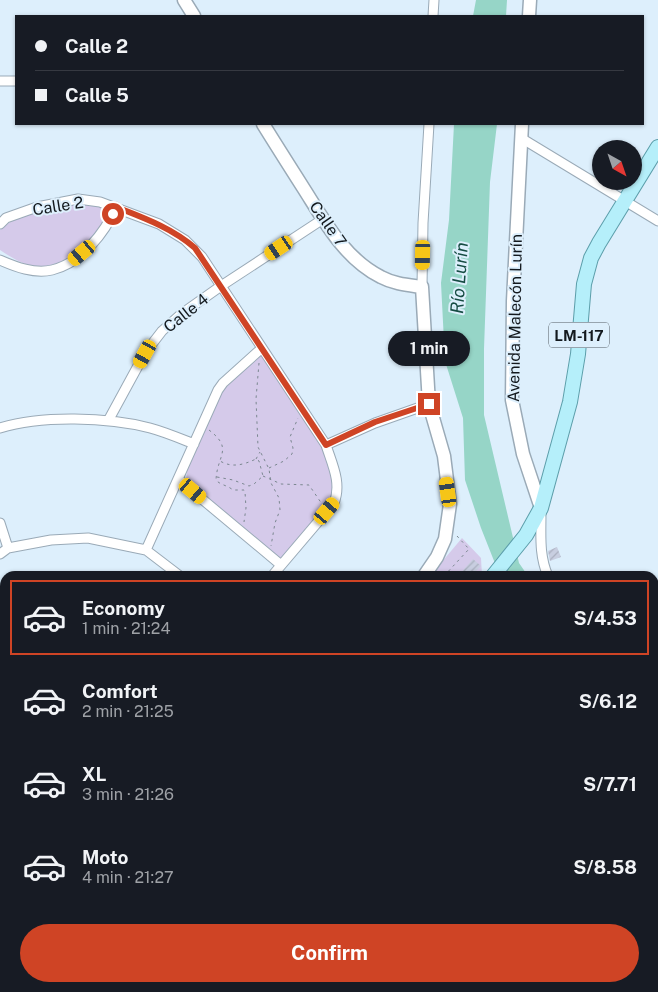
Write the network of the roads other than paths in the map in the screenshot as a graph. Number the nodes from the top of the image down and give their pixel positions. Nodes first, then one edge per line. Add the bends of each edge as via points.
1 (184, 0) edge
2 (434, 0) edge
3 (530, 0) edge
4 (193, 15) edge
5 (433, 15) edge
6 (529, 15) edge
7 (0, 81) edge
8 (15, 81) edge
9 (264, 125) edge
10 (429, 125) edge
11 (522, 125) edge
12 (522, 138) junction
13 (658, 147) edge
14 (625, 201) junction
15 (116, 207) junction
16 (323, 219) junction
17 (658, 221) edge
18 (0, 224) edge
19 (0, 260) edge
20 (221, 286) junction
21 (422, 287) junction
22 (262, 348) junction
23 (429, 404) junction
24 (108, 421) junction
25 (0, 428) edge
26 (194, 444) junction
27 (326, 445) junction
28 (178, 479) junction
29 (541, 508) junction
30 (0, 523) edge
31 (8, 548) junction
32 (146, 550) junction
33 (0, 554) edge
34 (281, 565) junction
35 (173, 571) edge
36 (276, 571) edge
37 (428, 571) edge
38 (497, 571) edge
39 (546, 571) edge

1 - 4 street
2 - 5 street
3 - 6 street
7 - 8 street
9 - 16 street, Calle 7
10 - 21 street
11 - 12 street, Avenida Malecón Lurín
12 - 14 street
12 - 29 street, Avenida Malecón Lurín via 513,301 512,400 523,454
13 - 14 main road, LM-117
14 - 17 street
14 - 29 main road, LM-117 via 595,250 584,284 570,402
15 - 18 street, Calle 2 via 78,199 37,207 6,218
15 - 19 street via 93,243 70,262 52,270 34,270
15 - 20 street, Calle 2 via 159,224 185,240 202,256
16 - 20 street, Calle 4
16 - 21 street, Calle 7 via 349,254 368,270 401,284
20 - 22 street, Calle 2
20 - 24 street, Calle 4 via 162,331 145,354
21 - 23 street
22 - 26 street via 222,382
22 - 27 street, Calle 2
23 - 27 street via 375,422
23 - 37 street via 444,456 450,504 445,539
24 - 25 street via 51,419
24 - 26 street via 150,428
26 - 28 street
27 - 34 street, Calle 2 via 338,486 334,503
28 - 32 street
28 - 34 street
29 - 38 main road, LM-117 via 526,536
29 - 39 street via 541,552
30 - 31 street
31 - 32 street via 51,540 88,538
31 - 33 street
32 - 35 street
34 - 36 street, Calle 2

